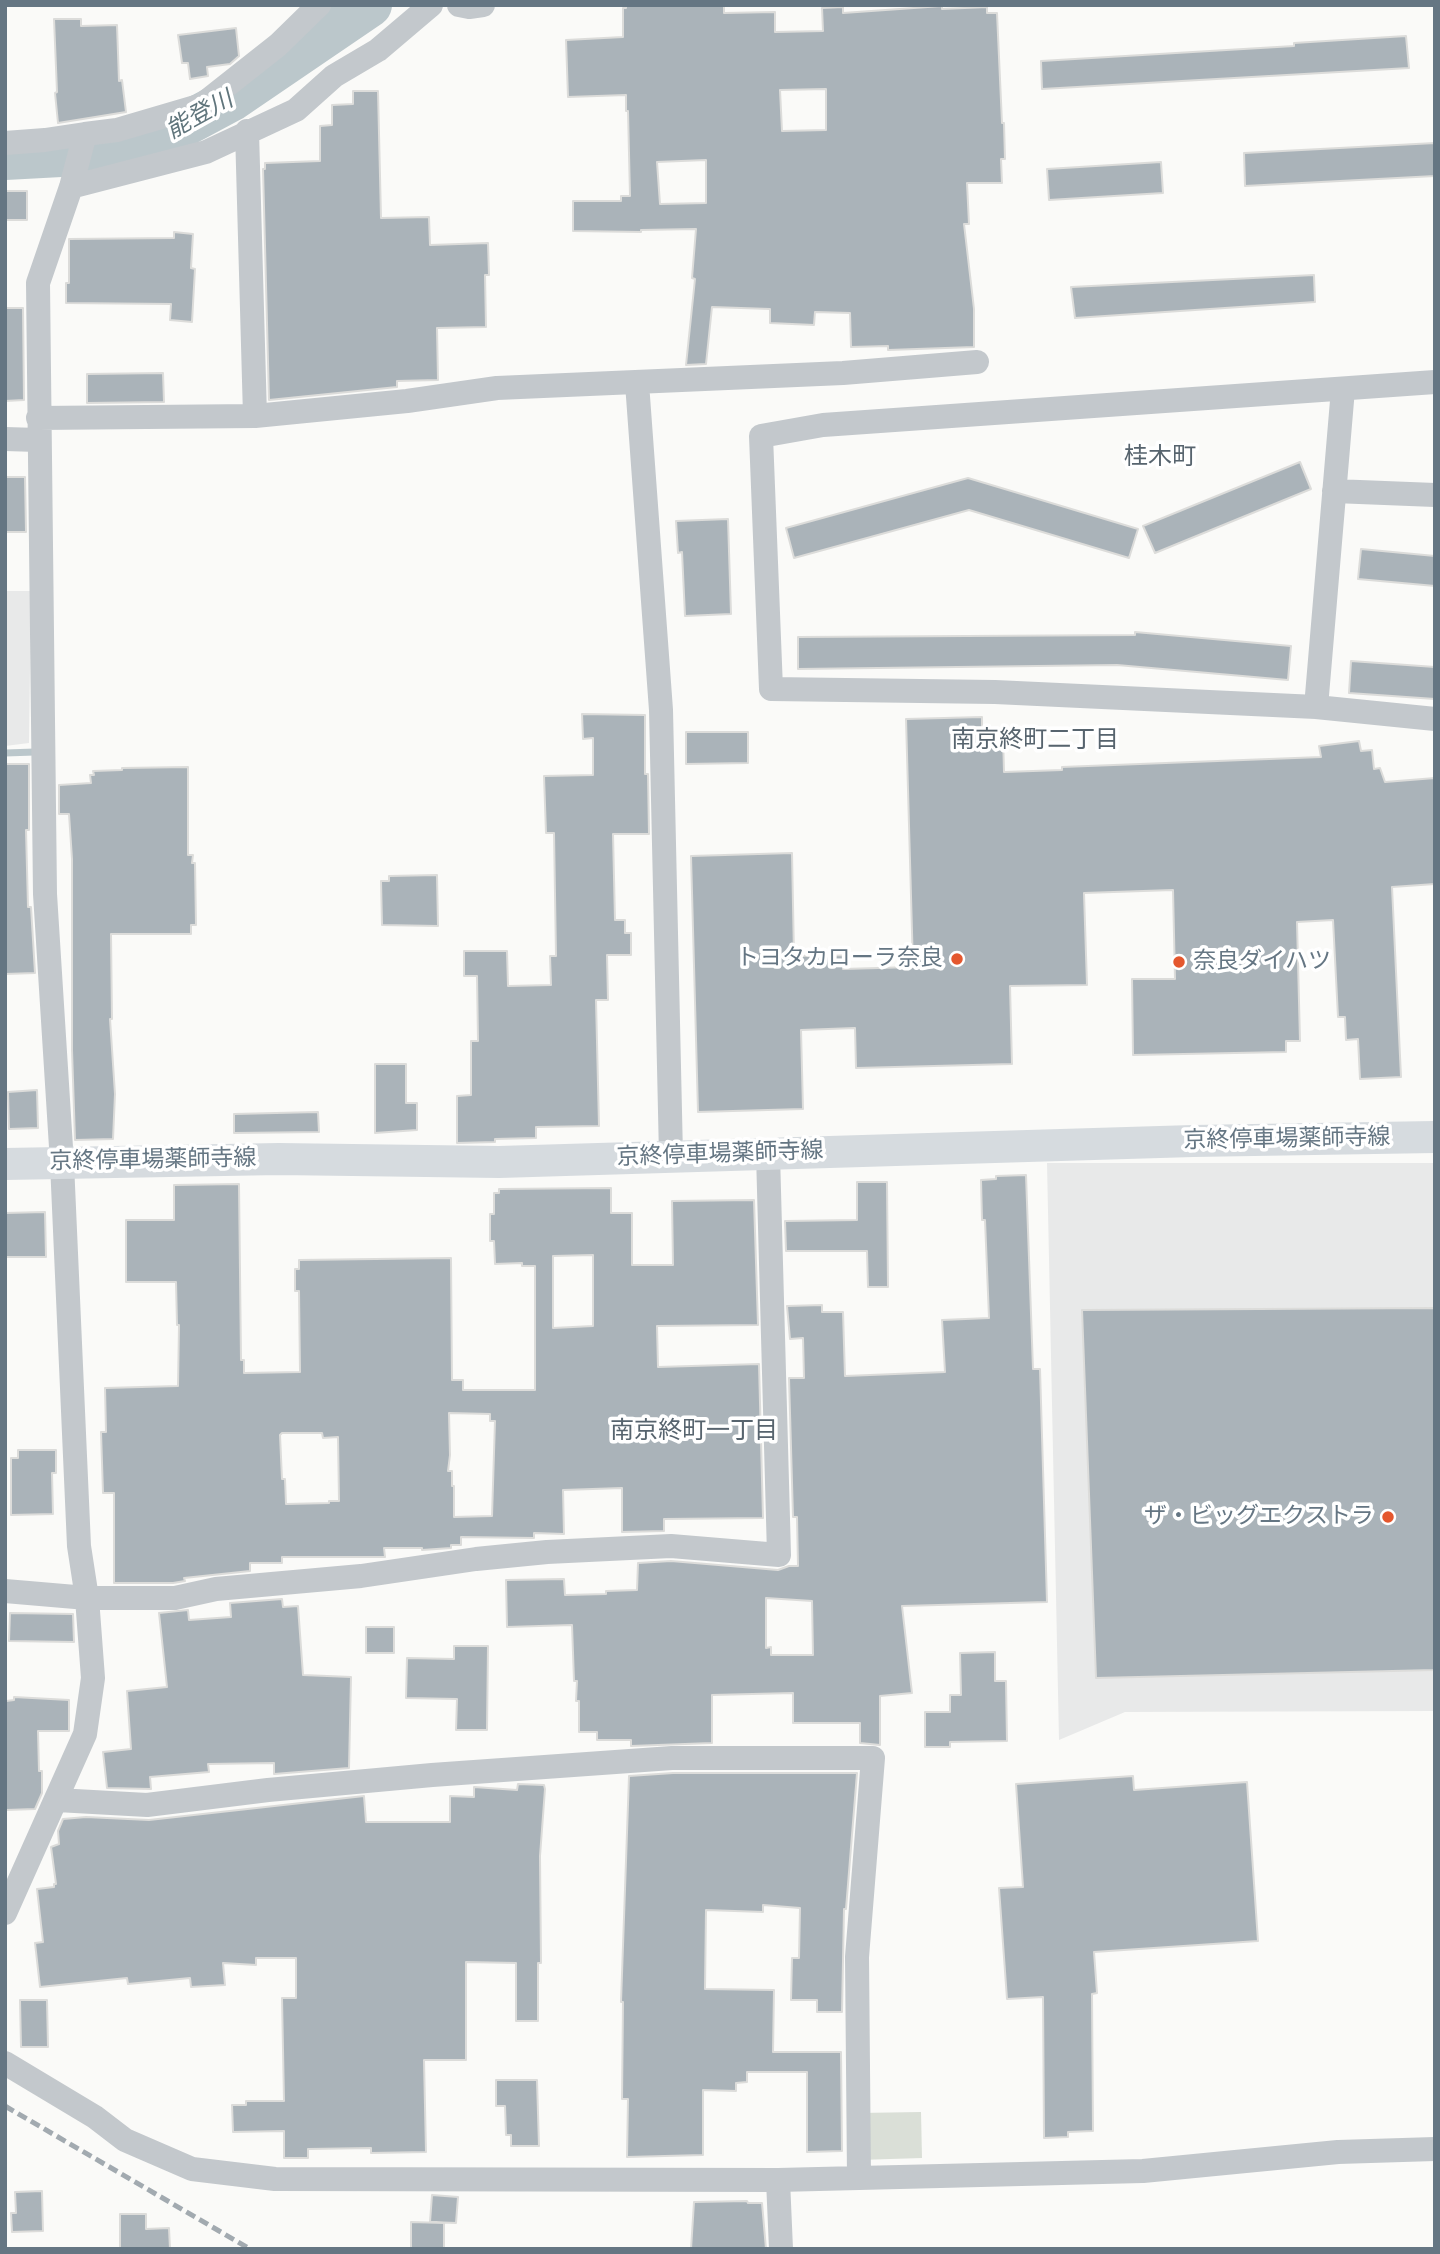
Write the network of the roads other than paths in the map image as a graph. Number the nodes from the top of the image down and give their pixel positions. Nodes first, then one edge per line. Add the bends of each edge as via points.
1 (319, 5) edge
2 (431, 5) edge
3 (459, 5) edge
4 (483, 5) edge
5 (405, 14) edge
6 (247, 131) junction
7 (5, 143) edge
8 (79, 159) junction
9 (978, 362) dead end
10 (637, 383) junction
11 (1435, 383) edge
12 (1343, 389) junction
13 (255, 416) junction
14 (38, 429) junction
15 (5, 439) edge
16 (1334, 491) junction
17 (1435, 495) edge
18 (1316, 707) junction
19 (1435, 719) edge
20 (1435, 1138) edge
21 (768, 1154) junction
22 (671, 1156) junction
23 (62, 1163) junction
24 (5, 1164) edge
25 (5, 1591) edge
26 (87, 1598) junction
27 (57, 1800) junction
28 (5, 1913) edge
29 (5, 2063) edge
30 (1435, 2149) edge
31 (859, 2177) junction
32 (778, 2180) junction
33 (780, 2249) edge

1 - 8 street via 278,45 202,105 117,130
2 - 5 street
3 - 4 street
5 - 6 street via 378,50 334,76 296,110
6 - 8 street via 206,152
6 - 13 street
7 - 8 street via 45,141
8 - 14 street via 37,284
9 - 10 street
10 - 13 street via 497,388
10 - 22 street via 661,710
11 - 12 street
12 - 16 street
12 - 18 street via 823,425 761,436 771,689 995,692
13 - 14 street
14 - 15 street
14 - 23 street via 44,894
16 - 17 street
16 - 18 street
18 - 19 street
20 - 21 main road, 京終停車場薬師寺線
21 - 22 main road, 京終停車場薬師寺線
21 - 26 street via 779,1555 671,1546 547,1552 216,1589 175,1598
22 - 23 main road, 京終停車場薬師寺線 via 499,1162 279,1159
23 - 24 main road, 京終停車場薬師寺線
23 - 26 street via 79,1546
25 - 26 street
26 - 27 street via 93,1678 85,1734
27 - 28 street
27 - 31 street via 147,1805 432,1775 672,1758 873,1758 857,1956
29 - 32 street via 125,2140 192,2169 275,2179
30 - 31 street via 1338,2152 1143,2171
31 - 32 street
32 - 33 street

